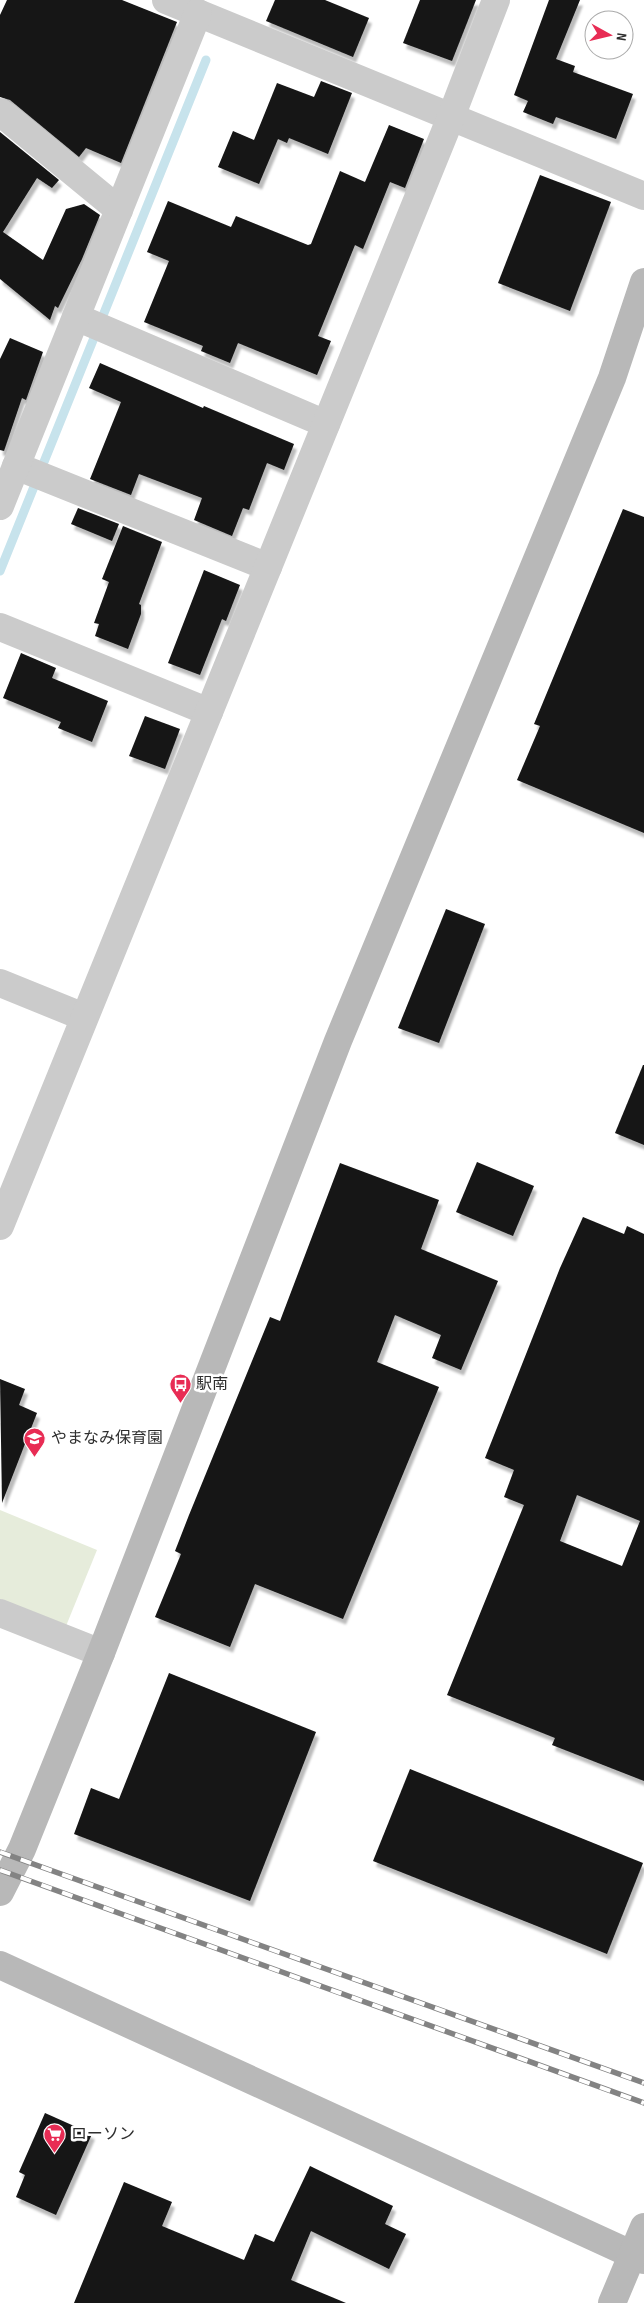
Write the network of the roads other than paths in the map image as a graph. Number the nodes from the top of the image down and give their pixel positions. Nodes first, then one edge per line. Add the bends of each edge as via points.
1 (166, 0) edge
2 (496, 0) edge
3 (212, 11) edge
4 (0, 112) edge
5 (451, 117) junction
6 (644, 196) edge
7 (119, 210) junction
8 (644, 282) edge
9 (93, 324) junction
10 (326, 424) junction
11 (33, 473) junction
12 (0, 506) edge
13 (268, 566) junction
14 (0, 627) edge
15 (209, 712) junction
16 (0, 982) edge
17 (84, 1017) junction
18 (0, 1226) edge
19 (0, 1613) edge
20 (101, 1653) junction
21 (0, 1892) edge
22 (0, 1964) edge
23 (644, 2227) edge
24 (638, 2257) edge
25 (612, 2303) edge

1 - 3 street
2 - 5 street
3 - 5 street
3 - 7 street
4 - 7 street
5 - 6 street
5 - 10 street
7 - 9 street
8 - 20 street via 612,378 338,1042
9 - 10 street
9 - 11 street
10 - 13 street
11 - 12 street
11 - 13 street
13 - 15 street
14 - 15 street
15 - 17 street
16 - 17 street
17 - 18 street
19 - 20 street
20 - 21 street via 22,1849
22 - 24 street
23 - 24 street
24 - 25 street

